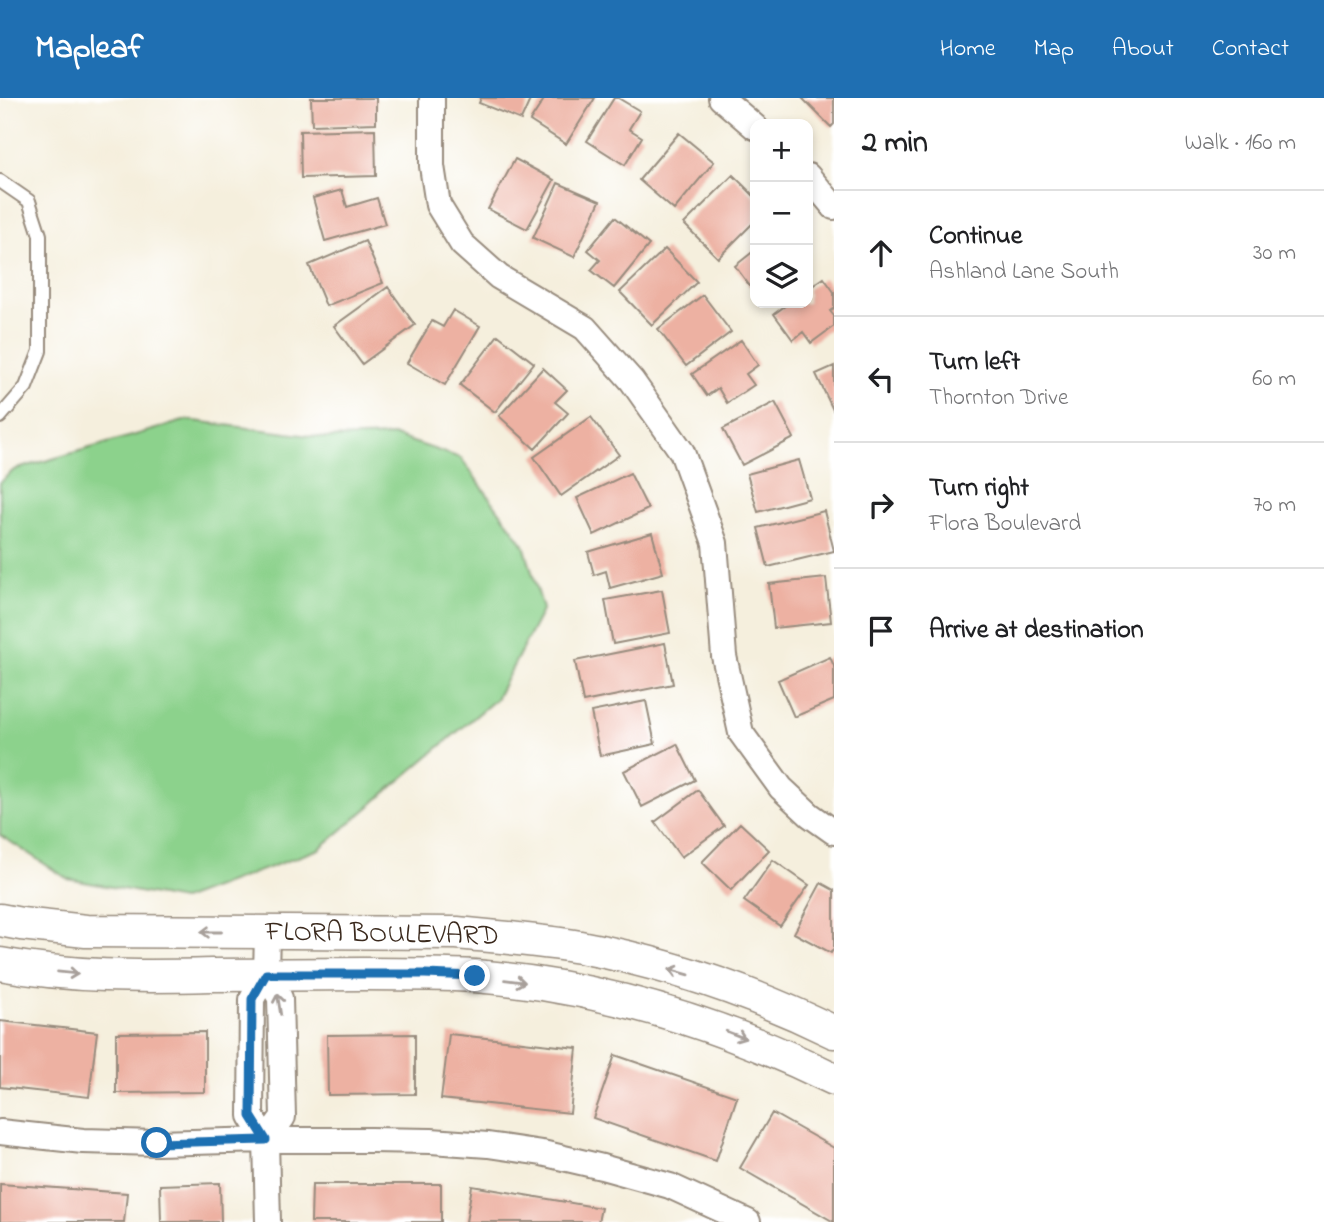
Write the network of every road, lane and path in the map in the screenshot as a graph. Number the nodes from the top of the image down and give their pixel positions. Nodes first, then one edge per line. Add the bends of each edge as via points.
1 (432, 98) edge
2 (720, 98) edge
3 (750, 123) edge
4 (0, 181) edge
5 (813, 182) edge
6 (834, 207) edge
7 (0, 417) edge
8 (834, 832) edge
9 (0, 920) edge
10 (267, 932) junction
11 (0, 964) edge
12 (266, 974) junction
13 (834, 1032) edge
14 (252, 1047) junction
15 (281, 1047) junction
16 (834, 1079) edge
17 (0, 1132) edge
18 (266, 1140) junction
19 (268, 1222) edge
20 (748, 1222) edge

1 - 8 street via 432,166 438,205 462,244 499,277 585,328 632,381 682,453 715,543 724,656 741,733 781,788
2 - 3 street
4 - 7 lane via 29,201 40,236 40,351 26,387
5 - 6 street
10 -> 9 street, FLORA BOULEVARD via 86,931
10 - 12 street
13 -> 10 street, FLORA BOULEVARD via 696,976 580,947 457,933
11 -> 12 street, FLORA BOULEVARD via 138,977
12 - 14 street via 252,999
15 -> 12 street via 280,998
12 -> 16 street, FLORA BOULEVARD via 475,976 582,990 716,1028
14 - 15 street
14 - 18 street via 251,1116
15 - 18 street via 283,1117
17 - 18 street via 83,1141
18 - 19 street
18 - 20 street via 431,1141 542,1153 670,1186

